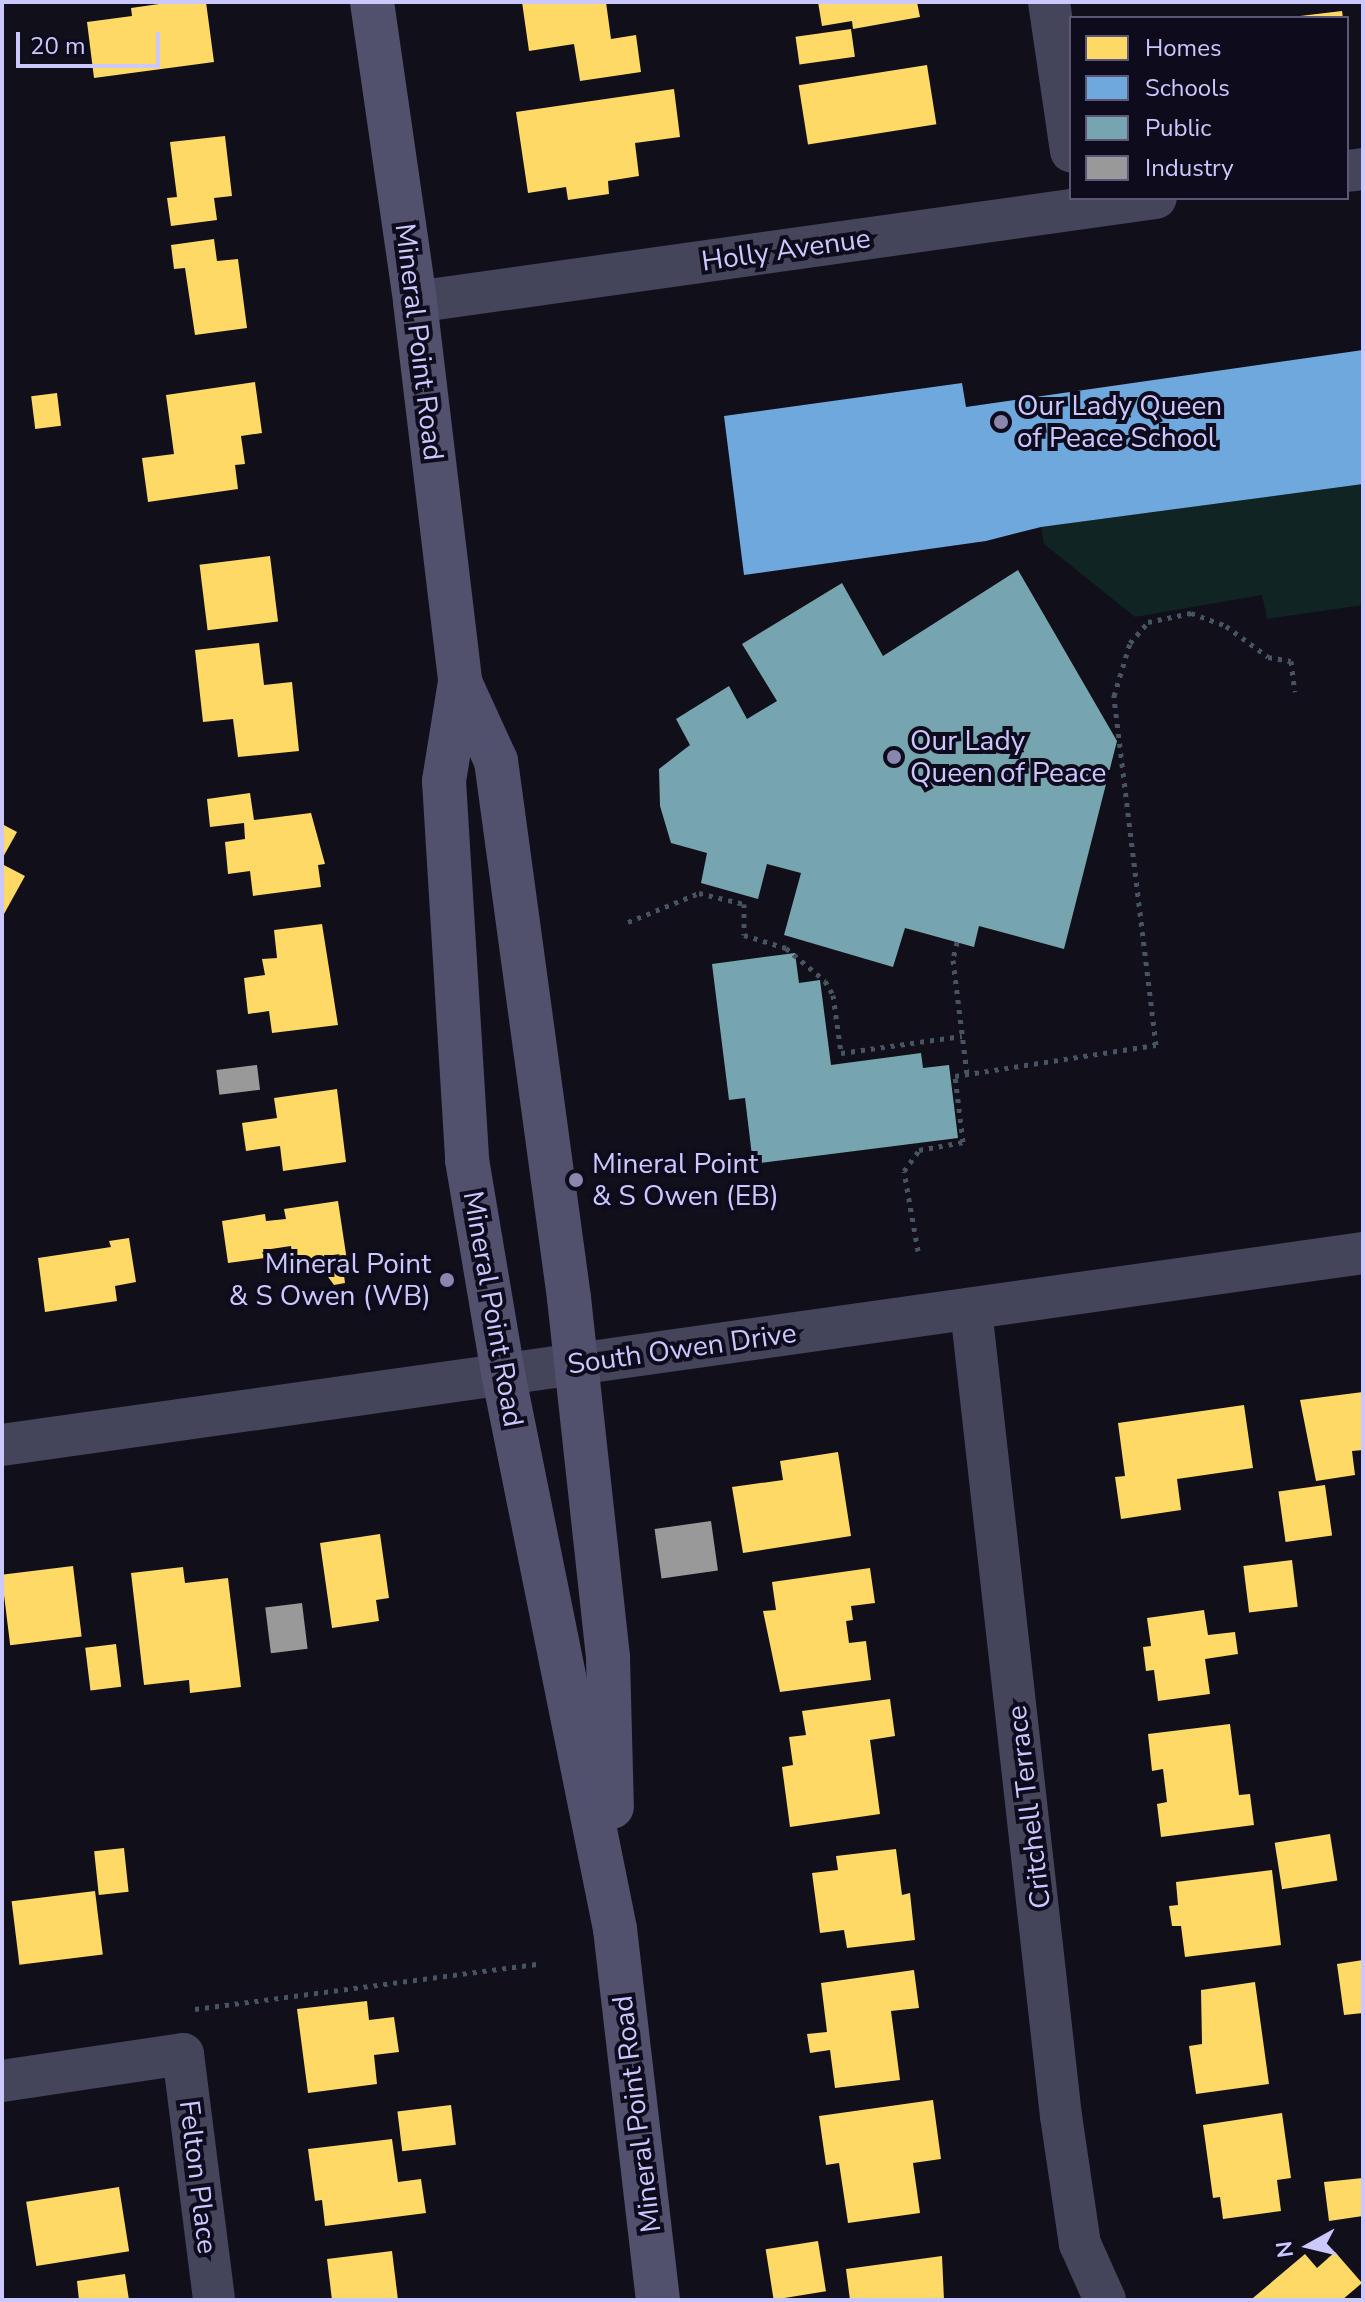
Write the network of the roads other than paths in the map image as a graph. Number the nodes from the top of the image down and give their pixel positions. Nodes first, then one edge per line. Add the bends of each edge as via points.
1 (372, 2) edge
2 (1049, 2) edge
3 (1069, 137) edge
4 (1125, 200) edge
5 (1079, 203) edge
6 (415, 302) junction
7 (460, 682) junction
8 (1363, 1253) edge
9 (971, 1309) junction
10 (577, 1362) junction
11 (503, 1373) junction
12 (2, 1445) edge
13 (615, 1929) junction
14 (2, 2081) edge
15 (214, 2300) edge
16 (658, 2300) edge
17 (1105, 2300) edge

1 - 6 main road, Mineral Point Road
2 - 3 street
4 - 5 street, Holly Avenue
5 - 6 street, Holly Avenue
6 - 7 main road, Mineral Point Road
7 - 10 main road, Mineral Point Road via 496,761
7 - 11 main road, Mineral Point Road via 444,781 467,1160
8 - 9 street, South Owen Drive
9 - 10 street, South Owen Drive
9 - 17 street, Critchell Terrace via 1061,2116 1080,2244
10 - 11 street, South Owen Drive
10 - 13 main road, Mineral Point Road via 608,1658
11 - 12 street, South Owen Drive
11 - 13 main road, Mineral Point Road
13 - 16 main road, Mineral Point Road
14 - 15 street, Felton Place via 183,2054

